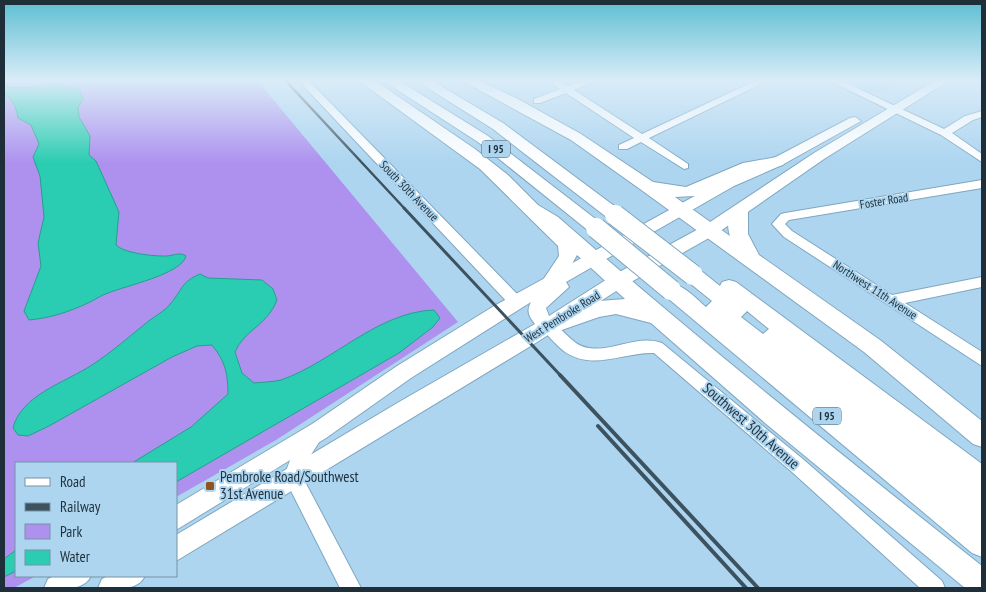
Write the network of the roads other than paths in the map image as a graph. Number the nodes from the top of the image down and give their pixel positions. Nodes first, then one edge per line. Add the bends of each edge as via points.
1 (330, 108) edge
2 (406, 108) edge
3 (433, 108) edge
4 (448, 108) edge
5 (468, 108) edge
6 (485, 108) edge
7 (523, 108) edge
8 (596, 108) edge
9 (706, 108) edge
10 (888, 108) edge
11 (888, 108) edge
12 (890, 108) edge
13 (982, 114) edge
14 (945, 133) junction
15 (642, 138) junction
16 (623, 147) dead end
17 (982, 158) edge
18 (777, 162) junction
19 (684, 166) dead end
20 (646, 184) junction
21 (982, 184) edge
22 (533, 209) junction
23 (681, 209) junction
24 (739, 212) junction
25 (786, 217) joint
26 (611, 219) junction
27 (710, 230) junction
28 (594, 258) junction
29 (756, 261) junction
30 (687, 278) junction
31 (553, 280) junction
32 (618, 281) junction
33 (982, 282) edge
34 (890, 300) junction
35 (516, 302) junction
36 (658, 317) junction
37 (547, 326) junction
38 (982, 360) edge
39 (318, 431) junction
40 (982, 436) edge
41 (293, 477) junction
42 (982, 479) edge
43 (982, 499) edge
44 (178, 517) edge
45 (982, 522) edge
46 (982, 543) edge
47 (178, 548) edge
48 (76, 577) edge
49 (130, 577) edge
50 (982, 584) edge
51 (57, 588) edge
52 (111, 588) edge
53 (351, 588) edge
54 (935, 588) edge

1 - 35 street, South 30th Avenue
2 - 22 highway via 501,178
3 - 26 highway, I 95
4 - 26 highway via 499,139
5 - 26 highway via 498,126
6 - 26 highway, I 95 via 508,121
7 - 20 highway via 576,137
8 - 15 street
9 - 15 street
10 - 18 main road, West Pembroke Road
11 - 24 main road, West Pembroke Road
12 - 14 street
13 - 14 street
14 - 17 street
15 - 16 street
15 - 19 street
18 - 20 highway via 749,166 688,192 664,190
18 - 23 main road, West Pembroke Road
20 - 23 highway
21 - 25 street, Foster Road
22 - 28 highway via 552,221
22 - 31 highway via 566,244 568,256
23 - 27 highway
23 - 28 main road, West Pembroke Road
24 - 27 main road, West Pembroke Road
24 - 29 highway via 735,225 738,236
25 - 34 street, Northwest 11th Avenue via 779,221 781,228
26 - 30 highway, I 95, bridge
26 - 30 highway, bridge
27 - 29 highway
27 - 32 main road, West Pembroke Road
28 - 31 main road, West Pembroke Road
28 - 32 highway
28 - 37 main road via 588,268 543,299 537,307 538,315
29 - 40 highway via 872,346
30 - 42 highway, I 95
30 - 43 highway
30 - 45 highway
30 - 46 highway, I 95
31 - 35 main road, West Pembroke Road
32 - 36 highway
32 - 37 main road, West Pembroke Road
33 - 34 street
34 - 38 street, Northwest 11th Avenue
35 - 39 main road, West Pembroke Road via 460,335
36 - 37 highway via 615,306
36 - 50 highway
37 - 41 main road, West Pembroke Road
37 - 54 street, Southwest 30th Avenue via 571,348 584,355 602,355 643,345 656,347 798,466
39 - 41 street via 300,457
39 - 44 main road, West Pembroke Road
41 - 47 main road, West Pembroke Road
41 - 53 street
48 - 51 main road
49 - 52 main road

